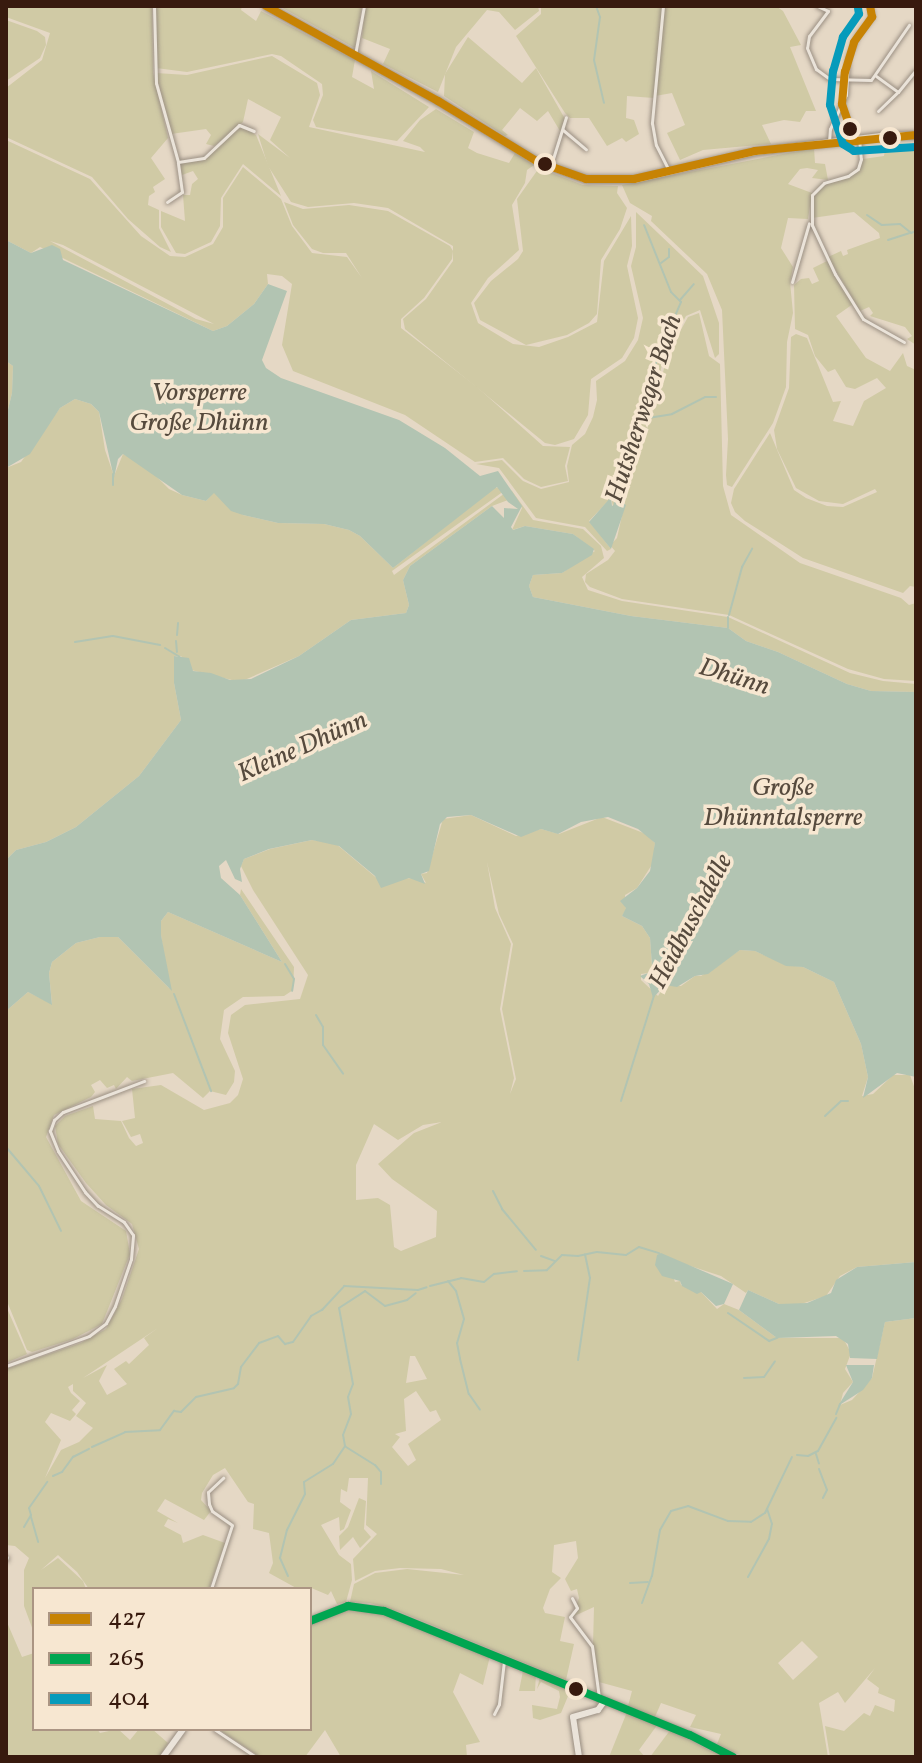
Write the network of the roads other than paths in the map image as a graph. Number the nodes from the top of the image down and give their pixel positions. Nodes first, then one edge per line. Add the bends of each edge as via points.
1 (154, 6) edge
2 (266, 6) edge
3 (364, 6) edge
4 (663, 6) edge
5 (817, 6) edge
6 (870, 6) edge
7 (909, 25) dead end
8 (355, 55) junction
9 (916, 70) edge
10 (876, 76) junction
11 (846, 81) junction
12 (898, 92) junction
13 (842, 104) junction
14 (878, 111) dead end
15 (566, 117) dead end
16 (563, 130) junction
17 (254, 131) dead end
18 (916, 135) edge
19 (856, 139) junction
20 (829, 142) junction
21 (586, 149) dead end
22 (178, 162) junction
23 (550, 168) junction
24 (669, 170) junction
25 (167, 202) dead end
26 (811, 220) junction
27 (792, 282) dead end
28 (904, 342) dead end
29 (144, 1081) dead end
30 (6, 1366) edge
31 (223, 1478) dead end
32 (212, 1587) edge
33 (572, 1598) dead end
34 (312, 1620) edge
35 (505, 1660) junction
36 (602, 1699) junction
37 (494, 1714) dead end
38 (182, 1731) edge
39 (217, 1731) edge
40 (163, 1757) edge
41 (256, 1757) edge
42 (579, 1757) edge
43 (733, 1757) edge

1 - 22 street via 156,83
2 - 8 main road
3 - 8 street
4 - 24 street via 654,135
5 - 11 street via 828,13 809,36 807,48 820,75
6 - 11 street via 872,17 854,42
7 - 10 street
8 - 23 main road
9 - 12 street
10 - 11 street
10 - 12 street
11 - 13 street
12 - 14 street
13 - 19 street
13 - 20 street
15 - 16 street
16 - 21 street
16 - 23 street
17 - 22 street via 239,125 204,158
18 - 19 main road
19 - 20 main road
19 - 26 street via 858,169 817,188 810,202
20 - 24 main road via 729,155
22 - 25 street via 182,192
23 - 24 main road via 606,181
26 - 27 street
26 - 28 street via 863,319
29 - 30 street via 63,1112 50,1131 85,1192 133,1235 115,1306 106,1323 89,1336
31 - 32 street via 208,1492 209,1504 232,1525
33 - 36 street via 577,1608 570,1617 592,1646
34 - 35 street via 341,1607 371,1608
35 - 36 street
35 - 37 street
36 - 42 street via 598,1710 573,1717
36 - 43 street
38 - 40 street
39 - 41 street

